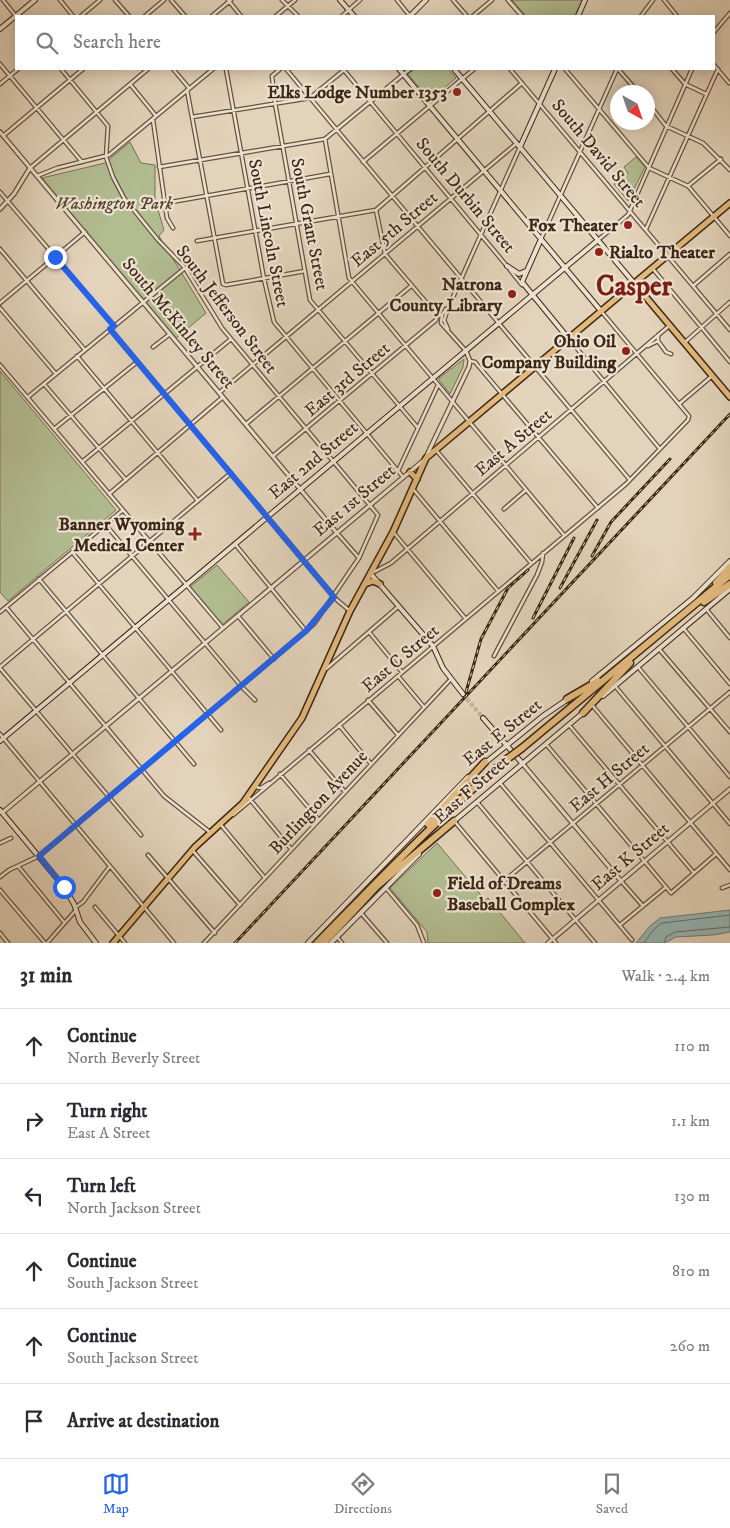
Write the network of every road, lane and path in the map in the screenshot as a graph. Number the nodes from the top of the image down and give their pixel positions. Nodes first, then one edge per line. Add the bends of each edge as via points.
1 (3, 0) edge
2 (35, 0) edge
3 (60, 0) edge
4 (100, 0) edge
5 (115, 0) edge
6 (164, 0) edge
7 (171, 0) edge
8 (282, 0) edge
9 (295, 0) edge
10 (340, 0) edge
11 (360, 0) edge
12 (396, 0) edge
13 (426, 0) edge
14 (453, 0) edge
15 (492, 0) edge
16 (508, 0) edge
17 (585, 0) edge
18 (653, 0) edge
19 (664, 0) edge
20 (229, 1) edge
21 (289, 5) junction
22 (348, 10) junction
23 (730, 13) edge
24 (15, 15) edge
25 (17, 15) edge
26 (72, 15) edge
27 (82, 15) edge
28 (128, 15) edge
29 (146, 15) edge
30 (184, 15) edge
31 (213, 15) edge
32 (241, 15) edge
33 (277, 15) edge
34 (297, 15) edge
35 (343, 15) edge
36 (353, 15) edge
37 (408, 15) edge
38 (410, 15) edge
39 (466, 15) edge
40 (474, 15) edge
41 (521, 15) edge
42 (578, 15) edge
43 (643, 15) edge
44 (677, 15) edge
45 (15, 17) edge
46 (0, 29) edge
47 (715, 31) edge
48 (0, 64) edge
49 (715, 66) edge
50 (718, 69) junction
51 (17, 70) edge
52 (61, 70) edge
53 (82, 70) edge
54 (147, 70) edge
55 (174, 70) edge
56 (212, 70) edge
57 (226, 70) edge
58 (279, 70) edge
59 (287, 70) edge
60 (343, 70) edge
61 (345, 70) edge
62 (399, 70) edge
63 (409, 70) edge
64 (455, 70) edge
65 (473, 70) edge
66 (511, 70) edge
67 (555, 70) edge
68 (566, 70) edge
69 (618, 70) edge
70 (619, 70) edge
71 (673, 70) edge
72 (692, 70) edge
73 (404, 75) junction
74 (10, 76) junction
75 (462, 79) junction
76 (70, 80) junction
77 (522, 83) junction
78 (729, 83) dead end
79 (0, 84) edge
80 (130, 84) junction
81 (685, 84) junction
82 (632, 85) edge
83 (188, 90) junction
84 (706, 94) junction
85 (310, 98) junction
86 (275, 103) junction
87 (371, 103) junction
88 (540, 103) junction
89 (429, 107) junction
90 (37, 108) junction
91 (489, 110) junction
92 (599, 110) junction
93 (235, 111) junction
94 (97, 112) junction
95 (655, 112) edge
96 (156, 116) junction
97 (192, 117) junction
98 (153, 119) junction
99 (666, 126) junction
100 (338, 130) junction
101 (0, 132) edge
102 (396, 134) junction
103 (3, 136) junction
104 (688, 136) junction
105 (456, 138) junction
106 (326, 139) junction
107 (64, 140) junction
108 (282, 145) junction
109 (519, 145) junction
110 (241, 152) junction
111 (580, 152) junction
112 (106, 157) junction
113 (721, 159) junction
114 (23, 160) junction
115 (200, 160) junction
116 (82, 162) junction
117 (363, 162) junction
118 (424, 166) junction
119 (159, 167) junction
120 (30, 168) junction
121 (649, 168) junction
122 (483, 170) junction
123 (730, 170) edge
124 (330, 174) junction
125 (37, 176) junction
126 (669, 177) junction
127 (23, 179) junction
128 (289, 181) junction
129 (688, 186) junction
130 (247, 188) junction
131 (500, 191) junction
132 (0, 192) edge
133 (391, 195) junction
134 (206, 196) junction
135 (561, 196) junction
136 (450, 198) junction
137 (8, 202) junction
138 (166, 203) junction
139 (730, 203) edge
140 (0, 209) edge
141 (376, 210) junction
142 (631, 210) junction
143 (337, 216) junction
144 (714, 217) junction
145 (296, 223) junction
146 (417, 226) junction
147 (173, 228) dead end
148 (646, 229) junction
149 (255, 230) junction
150 (85, 232) junction
151 (480, 234) junction
152 (730, 236) edge
153 (214, 238) junction
154 (541, 240) junction
155 (598, 240) junction
156 (196, 242) dead end
157 (0, 249) edge
158 (385, 254) junction
159 (730, 254) edge
160 (667, 255) junction
161 (55, 257) junction
162 (507, 266) junction
163 (185, 268) junction
164 (652, 268) junction
165 (566, 269) junction
166 (528, 270) junction
167 (305, 271) junction
168 (460, 278) junction
169 (264, 279) junction
170 (27, 281) junction
171 (352, 281) junction
172 (634, 283) junction
173 (411, 286) junction
174 (692, 286) junction
175 (527, 290) junction
176 (532, 296) junction
177 (143, 301) junction
178 (730, 302) edge
179 (0, 303) edge
180 (449, 306) junction
181 (0, 308) edge
182 (318, 309) junction
183 (601, 311) junction
184 (378, 314) junction
185 (716, 314) junction
186 (437, 315) junction
187 (442, 315) junction
188 (436, 320) junction
189 (441, 323) junction
190 (499, 323) junction
191 (670, 325) junction
192 (114, 326) junction
193 (701, 327) junction
194 (110, 329) junction
195 (448, 329) junction
196 (730, 330) edge
197 (170, 334) junction
198 (658, 335) junction
199 (286, 337) junction
200 (568, 338) junction
201 (231, 339) junction
202 (346, 341) junction
203 (658, 341) junction
204 (684, 343) junction
205 (406, 346) junction
206 (647, 346) junction
207 (153, 347) dead end
208 (85, 350) junction
209 (466, 351) junction
210 (637, 354) junction
211 (671, 354) dead end
212 (77, 356) junction
213 (470, 361) junction
214 (137, 362) junction
215 (730, 362) edge
216 (0, 365) edge
217 (252, 365) junction
218 (197, 366) junction
219 (535, 366) junction
220 (312, 369) junction
221 (373, 373) junction
222 (56, 374) junction
223 (712, 376) junction
224 (433, 378) junction
225 (604, 382) junction
226 (44, 384) junction
227 (438, 385) junction
228 (104, 389) junction
229 (164, 393) junction
230 (219, 393) junction
231 (502, 394) junction
232 (279, 397) junction
233 (730, 397) edge
234 (28, 398) junction
235 (223, 398) junction
236 (340, 401) junction
237 (451, 402) junction
238 (678, 404) junction
239 (400, 406) junction
240 (572, 409) junction
241 (71, 416) junction
242 (132, 421) junction
243 (469, 422) junction
244 (246, 424) junction
245 (190, 425) junction
246 (418, 428) junction
247 (54, 429) junction
248 (306, 429) junction
249 (367, 434) junction
250 (538, 438) junction
251 (99, 448) junction
252 (436, 450) junction
253 (660, 450) junction
254 (158, 453) junction
255 (274, 456) junction
256 (426, 458) junction
257 (334, 461) junction
258 (82, 462) junction
259 (505, 465) junction
260 (398, 471) junction
261 (410, 472) junction
262 (231, 473) junction
263 (403, 477) junction
264 (417, 479) junction
265 (126, 480) junction
266 (630, 480) junction
267 (300, 489) junction
268 (413, 489) junction
269 (526, 490) junction
270 (472, 493) junction
271 (109, 494) junction
272 (198, 501) junction
273 (370, 505) junction
274 (598, 508) junction
275 (504, 509) dead end
276 (122, 510) junction
277 (268, 517) junction
278 (439, 520) junction
279 (105, 524) junction
280 (392, 532) junction
281 (337, 533) junction
282 (564, 535) junction
283 (149, 541) junction
284 (235, 544) junction
285 (407, 548) junction
286 (72, 552) junction
287 (543, 553) junction
288 (131, 556) junction
289 (359, 558) junction
290 (305, 560) junction
291 (730, 562) edge
292 (531, 563) junction
293 (730, 567) edge
294 (370, 573) junction
295 (730, 575) edge
296 (39, 579) junction
297 (730, 580) edge
298 (99, 584) junction
299 (364, 584) junction
300 (380, 584) junction
301 (186, 585) junction
302 (270, 588) junction
303 (730, 589) edge
304 (498, 591) junction
305 (334, 597) junction
306 (168, 600) junction
307 (702, 601) junction
308 (399, 606) junction
309 (6, 607) junction
310 (707, 610) junction
311 (350, 611) junction
312 (0, 612) edge
313 (66, 612) junction
314 (238, 616) junction
315 (466, 618) junction
316 (136, 627) junction
317 (223, 628) junction
318 (684, 628) junction
319 (306, 631) junction
320 (369, 632) junction
321 (730, 638) edge
322 (33, 640) junction
323 (205, 643) junction
324 (433, 646) junction
325 (659, 649) junction
326 (102, 655) junction
327 (494, 656) dead end
328 (274, 658) junction
329 (629, 662) junction
330 (0, 667) edge
331 (638, 667) junction
332 (172, 671) junction
333 (324, 671) junction
334 (402, 672) junction
335 (398, 676) junction
336 (450, 679) junction
337 (70, 683) junction
338 (730, 684) edge
339 (241, 686) junction
340 (615, 686) junction
341 (730, 692) edge
342 (463, 694) tunnel mouth
343 (139, 698) junction
344 (567, 699) junction
345 (255, 700) dead end
346 (368, 700) junction
347 (592, 705) junction
348 (424, 707) junction
349 (711, 708) junction
350 (37, 711) junction
351 (582, 712) junction
352 (209, 714) junction
353 (483, 718) tunnel mouth
354 (568, 724) junction
355 (339, 725) junction
356 (106, 726) junction
357 (688, 727) junction
358 (221, 730) dead end
359 (730, 732) edge
360 (399, 735) junction
361 (1, 738) edge
362 (175, 742) junction
363 (545, 743) junction
364 (507, 745) junction
365 (665, 746) junction
366 (309, 750) junction
367 (72, 754) junction
368 (509, 761) junction
369 (485, 762) junction
370 (522, 763) junction
371 (194, 764) dead end
372 (371, 764) junction
373 (642, 766) junction
374 (142, 770) junction
375 (280, 774) junction
376 (730, 777) edge
377 (272, 781) junction
378 (40, 782) junction
379 (499, 782) junction
380 (619, 785) junction
381 (255, 787) junction
382 (730, 789) edge
383 (345, 792) junction
384 (109, 797) junction
385 (249, 799) junction
386 (476, 801) junction
387 (596, 804) junction
388 (713, 804) junction
389 (1, 813) edge
390 (319, 820) junction
391 (454, 821) junction
392 (573, 823) junction
393 (690, 823) junction
394 (730, 824) edge
395 (76, 825) junction
396 (221, 825) junction
397 (211, 833) junction
398 (141, 835) dead end
399 (11, 838) dead end
400 (0, 843) edge
401 (550, 843) junction
402 (668, 843) junction
403 (291, 849) junction
404 (192, 850) junction
405 (716, 854) junction
406 (148, 855) dead end
407 (401, 855) junction
408 (39, 856) junction
409 (527, 862) junction
410 (645, 862) junction
411 (18, 866) junction
412 (110, 866) junction
413 (730, 870) edge
414 (694, 873) junction
415 (0, 877) edge
416 (265, 878) junction
417 (168, 879) junction
418 (504, 881) junction
419 (622, 881) junction
420 (730, 885) edge
421 (385, 887) junction
422 (666, 887) junction
423 (722, 888) dead end
424 (0, 890) edge
425 (373, 890) junction
426 (598, 900) junction
427 (240, 905) junction
428 (643, 906) junction
429 (95, 907) dead end
430 (144, 907) junction
431 (76, 909) junction
432 (360, 912) junction
433 (576, 920) junction
434 (64, 922) junction
435 (336, 923) junction
436 (620, 926) junction
437 (214, 932) junction
438 (0, 933) edge
439 (119, 936) junction
440 (337, 937) junction
441 (553, 939) junction
442 (632, 940) dead end
443 (326, 942) edge
444 (8, 943) edge
445 (46, 943) edge
446 (96, 943) edge
447 (113, 943) edge
448 (125, 943) edge
449 (174, 943) edge
450 (204, 943) edge
451 (309, 943) edge
452 (316, 943) edge
453 (342, 943) edge
454 (387, 943) edge
455 (424, 943) edge
456 (548, 943) edge
457 (556, 943) edge
458 (596, 943) edge

1 - 24 street
2 - 25 main road
3 - 26 street
4 - 27 street
5 - 28 street
6 - 29 street
7 - 30 street
8 - 21 street
9 - 21 street
10 - 22 main road
11 - 22 street
12 - 37 street
13 - 38 main road
14 - 39 street
15 - 40 street
16 - 41 street
17 - 42 main road
18 - 43 street
19 - 44 street
20 - 31 street
20 - 32 street
21 - 33 street
21 - 34 street
22 - 35 street
22 - 36 main road
23 - 47 street
45 - 46 main road
48 - 74 street
49 - 50 street
50 - 78 street
50 - 84 street
51 - 74 street
52 - 76 street
53 - 76 street
54 - 80 street
55 - 83 street
56 - 83 street
57 - 93 street, South Lincoln Street
58 - 86 street, South Grant Street via 272,76
59 - 85 street
60 - 85 street
61 - 87 street, South Durbin Street
62 - 73 main road
63 - 73 street
64 - 75 main road
65 - 75 street
66 - 77 street, South David Street
67 - 88 main road
68 - 92 street
69 - 92 street
70 - 82 street
71 - 81 street
72 - 81 street
73 - 87 street
73 - 89 main road
74 - 79 street
74 - 90 street
75 - 89 street
75 - 91 main road
76 - 90 street
76 - 94 street
77 - 88 street, South David Street
77 - 91 street
80 - 94 street
80 - 96 street
81 - 84 street
81 - 99 street
83 - 96 street
83 - 97 street
84 - 104 street
85 - 86 street
85 - 100 street
86 - 93 street
86 - 108 street, South Grant Street
87 - 100 street
87 - 102 street, South Durbin Street
88 - 109 main road
88 - 111 street, South David Street
89 - 102 street
89 - 105 main road
90 - 103 street
90 - 107 street
91 - 105 street
91 - 109 main road
92 - 111 street
92 - 121 street
93 - 97 street
93 - 110 street, South Lincoln Street
94 - 107 street
94 - 112 street via 109,130
95 - 99 street
96 - 98 street
97 - 115 street
98 - 112 street
98 - 119 street
99 - 104 street
99 - 121 street
100 - 106 street
100 - 117 street
101 - 103 street, South McKinley Street
102 - 117 street
102 - 118 street, South Durbin Street
103 - 114 street, South McKinley Street
104 - 113 street via 704,143
104 - 126 street
105 - 118 street
105 - 122 main road
106 - 108 street
106 - 124 street
107 - 116 street
107 - 120 street
108 - 110 street
108 - 128 street, South Grant Street
109 - 122 street, East 5th Street
109 - 131 street
109 - 135 main road
110 - 115 street
110 - 130 street, South Lincoln Street
111 - 135 street
111 - 142 street, South David Street
112 - 116 street
112 - 163 street, South Jefferson Street via 124,198
113 - 123 street
113 - 129 street
114 - 120 street, South McKinley Street
114 - 127 street
115 - 119 street
115 - 134 street
116 - 125 street
117 - 133 street
118 - 133 street
118 - 136 street, South Durbin Street
119 - 138 street
120 - 125 street, South McKinley Street
120 - 127 street
121 - 126 street
121 - 142 street
122 - 131 main road
122 - 136 street, East 5th Street
124 - 128 street
124 - 143 street
125 - 150 street, South McKinley Street
126 - 129 street
126 - 148 street
127 - 137 street
128 - 130 street
128 - 145 street, South Grant Street
129 - 144 street
130 - 134 street
130 - 149 street, South Lincoln Street
131 - 151 street
131 - 154 main road
132 - 137 street
133 - 141 street
133 - 146 street
134 - 138 street
134 - 153 street
135 - 154 street
135 - 155 main road
136 - 146 street, East 5th Street
136 - 151 street, South Durbin Street
137 - 140 street
137 - 161 street
138 - 147 street
139 - 144 main road, East 1st Street
141 - 143 street
141 - 158 street
142 - 148 street, South David Street
142 - 155 street
143 - 145 street
143 - 171 street via 348,276
144 - 152 street
144 - 160 main road, East 1st Street
145 - 149 street
145 - 167 street, South Grant Street
146 - 158 street, East 5th Street
146 - 168 street
148 - 160 street, South David Street
149 - 153 street
149 - 169 street, South Lincoln Street
150 - 161 street
150 - 177 street, South McKinley Street
151 - 162 street, South Durbin Street
151 - 168 street
153 - 156 street
153 - 169 street via 224,285
154 - 165 main road
154 - 166 main road
155 - 165 main road, East 2nd Street
155 - 172 main road
157 - 170 street
158 - 171 street, East 5th Street
158 - 173 street
159 - 174 street
160 - 164 main road, East 1st Street
160 - 174 street, South David Street
161 - 170 street
161 - 192 street
162 - 166 main road via 519,274
162 - 175 street, South Durbin Street
163 - 177 street
163 - 201 street, South Jefferson Street
164 - 172 main road, East 1st Street
164 - 193 street
165 - 176 main road, East 2nd Street
165 - 183 main road
166 - 175 main road via 522,278
167 - 169 street
167 - 182 street, South Grant Street via 310,300
168 - 180 street
168 - 190 street
169 - 199 street, South Lincoln Street via 271,314
170 - 179 street
170 - 208 street
171 - 182 street, East 5th Street
171 - 184 street
172 - 183 main road, East 1st Street
172 - 191 main road
173 - 184 street
173 - 186 street
174 - 185 street, South David Street
175 - 176 main road, South Durbin Street
176 - 190 main road, East 2nd Street
176 - 200 main road, South Durbin Street
177 - 192 street
177 - 197 street, South McKinley Street
178 - 185 street
180 - 187 street
180 - 195 street via 444,320
181 - 222 street
182 - 199 street, East 5th Street
182 - 202 street, South Grant Street
183 - 200 main road, East 1st Street
183 - 210 street
184 - 202 street
184 - 205 street
185 - 193 street
185 - 196 street, South David Street
186 - 187 street
186 - 188 street
187 - 189 street
188 - 189 street
188 - 205 street, East 3rd Street
189 - 195 street
190 - 209 main road, East 2nd Street
190 - 219 street
191 - 198 street, East A Street
191 - 204 main road
192 - 194 street
193 - 204 street
193 - 215 street
194 - 208 street
194 - 214 street
195 - 209 street
197 - 207 street
197 - 218 street, South McKinley Street
198 - 203 street
198 - 206 street, East A Street
199 - 217 street, East 5th Street
199 - 220 street, South Lincoln Street
200 - 219 main road, East 1st Street
200 - 225 street
201 - 217 street, South Jefferson Street
201 - 218 street
202 - 220 street
202 - 221 street, South Grant Street
203 - 206 street
203 - 211 street
204 - 223 main road
205 - 221 street, East 3rd Street
205 - 224 street
206 - 210 street, East A Street
208 - 212 street
209 - 213 street
209 - 224 main road, East 2nd Street
210 - 225 street, East A Street
210 - 238 street
212 - 222 street
212 - 228 street
213 - 231 street via 475,362
213 - 237 street
214 - 228 street
214 - 229 street
216 - 234 street
217 - 230 street, East 5th Street
217 - 232 street, South Jefferson Street
218 - 229 street
218 - 230 street, South McKinley Street
219 - 231 main road, East 1st Street
219 - 240 street
220 - 232 street
220 - 236 street, South Lincoln Street
221 - 236 street, East 3rd Street
221 - 239 street, South Grant Street
222 - 226 street
223 - 233 main road
223 - 238 street
224 - 227 street
224 - 239 main road, East 2nd Street
225 - 240 street, East A Street
225 - 253 street
226 - 234 street
226 - 241 street
227 - 237 street
227 - 246 street
228 - 241 street
228 - 242 street
229 - 242 street
229 - 245 street
230 - 235 street, South McKinley Street
231 - 243 main road, East 1st Street
231 - 250 street
232 - 244 street
232 - 248 street, South Jefferson Street
234 - 247 street
235 - 244 street, South McKinley Street
235 - 245 street
236 - 248 street, East 3rd Street
236 - 249 street, South Lincoln Street
237 - 243 street
237 - 256 street
238 - 253 street, East C Street via 689,418
239 - 246 street, South Grant Street
239 - 249 main road, East 2nd Street
240 - 250 street, East A Street
240 - 266 street
241 - 247 street
241 - 251 street
242 - 251 street
242 - 254 street
243 - 252 main road, East 1st Street
243 - 259 street
244 - 255 street, South McKinley Street
245 - 254 street
245 - 262 street
246 - 260 street
247 - 258 street
248 - 255 street, East 3rd Street
248 - 257 street, South Jefferson Street
249 - 257 main road, East 2nd Street
249 - 260 street, South Lincoln Street
250 - 259 street, East A Street
250 - 274 street
251 - 258 street
251 - 265 street
252 - 256 main road, East 1st Street
252 - 270 street
253 - 266 street, East C Street
254 - 265 street
254 - 272 street
255 - 267 street, South McKinley Street
256 - 261 street, East 1st Street
256 - 264 main road
257 - 267 main road, East 2nd Street
257 - 273 street, South Jefferson Street
258 - 271 street
259 - 269 street
259 - 270 street, East A Street
260 - 263 street, South Lincoln Street
261 - 263 street, East 1st Street
261 - 264 main road
262 - 272 street
262 - 277 street
263 - 273 street, East 1st Street
264 - 268 main road
265 - 271 street
266 - 274 street, East C Street
267 - 277 main road, East 2nd Street
267 - 281 street, South McKinley Street
268 - 278 street
268 - 280 main road
269 - 275 street
269 - 282 street
270 - 278 street, East A Street
270 - 292 street
271 - 276 street
272 - 283 street
273 - 281 street, East 1st Street
273 - 289 street, South Jefferson Street via 378,515
274 - 282 street, East C Street
276 - 279 street
276 - 283 street
277 - 284 main road, East 2nd Street
277 - 290 street
278 - 285 street, East A Street
278 - 304 street
279 - 286 street
279 - 288 street
280 - 285 street
280 - 294 main road
281 - 289 street
281 - 290 street, East 1st Street
282 - 287 street, East C Street
283 - 288 street
283 - 301 street
284 - 301 main road, East 2nd Street
284 - 302 street
285 - 294 street, East A Street via 384,568
285 - 315 street
286 - 296 street
286 - 298 street
287 - 292 street, East C Street
287 - 327 street via 537,575
288 - 298 street
288 - 306 street
289 - 305 street
290 - 302 street, East 1st Street
290 - 305 street
291 - 344 main road, East E Street via 693,598 605,672
292 - 304 street, East C Street
293 - 307 highway
294 - 299 main road
294 - 300 main road
295 - 307 highway
296 - 309 street
296 - 313 street
297 - 307 highway
298 - 313 street
298 - 316 street
299 - 300 main road via 373,581
299 - 311 main road
300 - 308 main road
301 - 306 main road, East 2nd Street
301 - 317 street
302 - 314 street, East 1st Street
302 - 319 street
303 - 307 highway
303 - 310 main road, East F Street
304 - 315 street, East C Street
305 - 311 street
305 - 319 street
306 - 316 main road, East 2nd Street
306 - 323 street
307 - 329 highway
308 - 320 street
308 - 324 main road
309 - 312 street
309 - 322 street
310 - 318 main road, East F Street
310 - 321 street
311 - 333 main road
313 - 322 street
313 - 326 street
314 - 317 street, East 1st Street
314 - 328 street
315 - 324 street, East C Street
316 - 326 main road, East 2nd Street
316 - 332 street
317 - 323 street, East 1st Street
318 - 325 main road, East F Street
318 - 338 street
319 - 328 street
320 - 333 street
320 - 334 street
322 - 330 street
322 - 337 street
323 - 332 street, East 1st Street
323 - 339 street
324 - 334 street, East C Street
324 - 336 main road
325 - 331 main road, East F Street
325 - 349 street
326 - 337 main road, East 2nd Street
326 - 343 street
328 - 339 street
329 - 344 highway
329 - 351 highway
329 - 368 highway, bridge
330 - 350 street
331 - 340 main road, East F Street
331 - 357 street
332 - 343 street, East 1st Street
332 - 352 street
333 - 381 main road via 302,718
334 - 335 street, East C Street
335 - 346 street, East C Street
335 - 348 street
336 - 342 main road
336 - 348 street, Burlington Avenue
337 - 350 main road, East 2nd Street
337 - 356 street
339 - 345 street
339 - 352 street
340 - 347 main road, East F Street
340 - 365 street
341 - 349 street, East H Street
343 - 356 street, East 1st Street
343 - 362 street
344 - 364 main road, East E Street
346 - 355 street, East C Street
346 - 360 street
347 - 351 main road, East F Street
347 - 373 street
348 - 360 street, Burlington Avenue
349 - 357 street, East H Street
349 - 359 street
350 - 361 main road, East 2nd Street
350 - 367 street
351 - 354 main road, East F Street
352 - 358 street
352 - 362 street
353 - 364 main road
354 - 363 main road, East F Street
354 - 380 street
355 - 366 street, East C Street
355 - 372 street
356 - 367 street, East 1st Street
356 - 374 street
357 - 365 street, East H Street
357 - 376 street
360 - 372 street, Burlington Avenue
361 - 378 street
362 - 371 street
362 - 374 street
363 - 370 main road, East F Street
363 - 387 street
364 - 369 main road, East E Street
364 - 370 main road
365 - 373 street, East H Street
365 - 388 street
366 - 375 street, East C Street
366 - 383 street
367 - 378 street, East 1st Street
367 - 384 street
368 - 407 highway via 451,808
368 - 425 highway
369 - 407 highway
369 - 451 main road, East E Street via 448,796
370 - 379 main road, East F Street
370 - 392 street
372 - 383 street, Burlington Avenue
373 - 380 street, East H Street
373 - 393 street
374 - 384 street
374 - 397 street via 167,798
375 - 377 street, East C Street
375 - 390 street
377 - 381 street, East C Street via 261,788
377 - 385 street, East C Street
378 - 389 street, East 1st Street
378 - 395 street
379 - 386 main road, East F Street
379 - 401 street
380 - 387 street, East H Street
380 - 402 street
381 - 385 main road
382 - 388 street, East K Street
383 - 390 street, Burlington Avenue
384 - 395 street
384 - 398 street
385 - 396 main road
385 - 403 street
386 - 391 main road, East F Street
386 - 409 street
387 - 392 street, East H Street
387 - 410 street
388 - 393 street, East K Street
388 - 394 street
389 - 408 main road
390 - 403 street, Burlington Avenue
391 - 418 street
391 - 421 main road, East F Street
391 - 425 highway
392 - 401 street, East H Street
392 - 419 street
393 - 402 street, East K Street
393 - 405 street
395 - 408 street
395 - 412 street
396 - 397 main road
396 - 416 street
397 - 404 main road
399 - 400 street
401 - 409 street, East H Street
401 - 426 street
402 - 410 street, East K Street
402 - 414 street
403 - 416 street, Burlington Avenue
404 - 417 main road
404 - 427 street
405 - 413 street
405 - 414 street
406 - 417 street
407 - 435 highway
408 - 411 street
408 - 431 main road via 64,887
409 - 418 street, East H Street
409 - 433 street
410 - 419 street, East K Street
410 - 422 street
411 - 415 street
411 - 434 street
412 - 430 street
412 - 431 street
414 - 422 street via 671,893
416 - 427 street, Burlington Avenue
417 - 430 main road
417 - 437 street
418 - 441 street
419 - 426 street, East K Street
419 - 428 street
420 - 423 street
421 - 432 main road, East F Street
421 - 455 street via 417,925
422 - 428 street
424 - 445 street
425 - 443 highway
426 - 433 street, East K Street
426 - 436 street
427 - 437 street, Burlington Avenue
428 - 436 street
429 - 439 street
430 - 439 main road
430 - 449 street
431 - 434 street
431 - 446 main road
432 - 440 main road, East F Street
432 - 454 street
433 - 441 street, East K Street
433 - 458 street
434 - 445 street
435 - 451 highway
435 - 452 highway
436 - 442 street
437 - 450 street, Burlington Avenue
438 - 444 street
439 - 447 main road
439 - 448 street
440 - 443 main road, East F Street
440 - 453 street
441 - 456 street, East K Street
441 - 457 street

